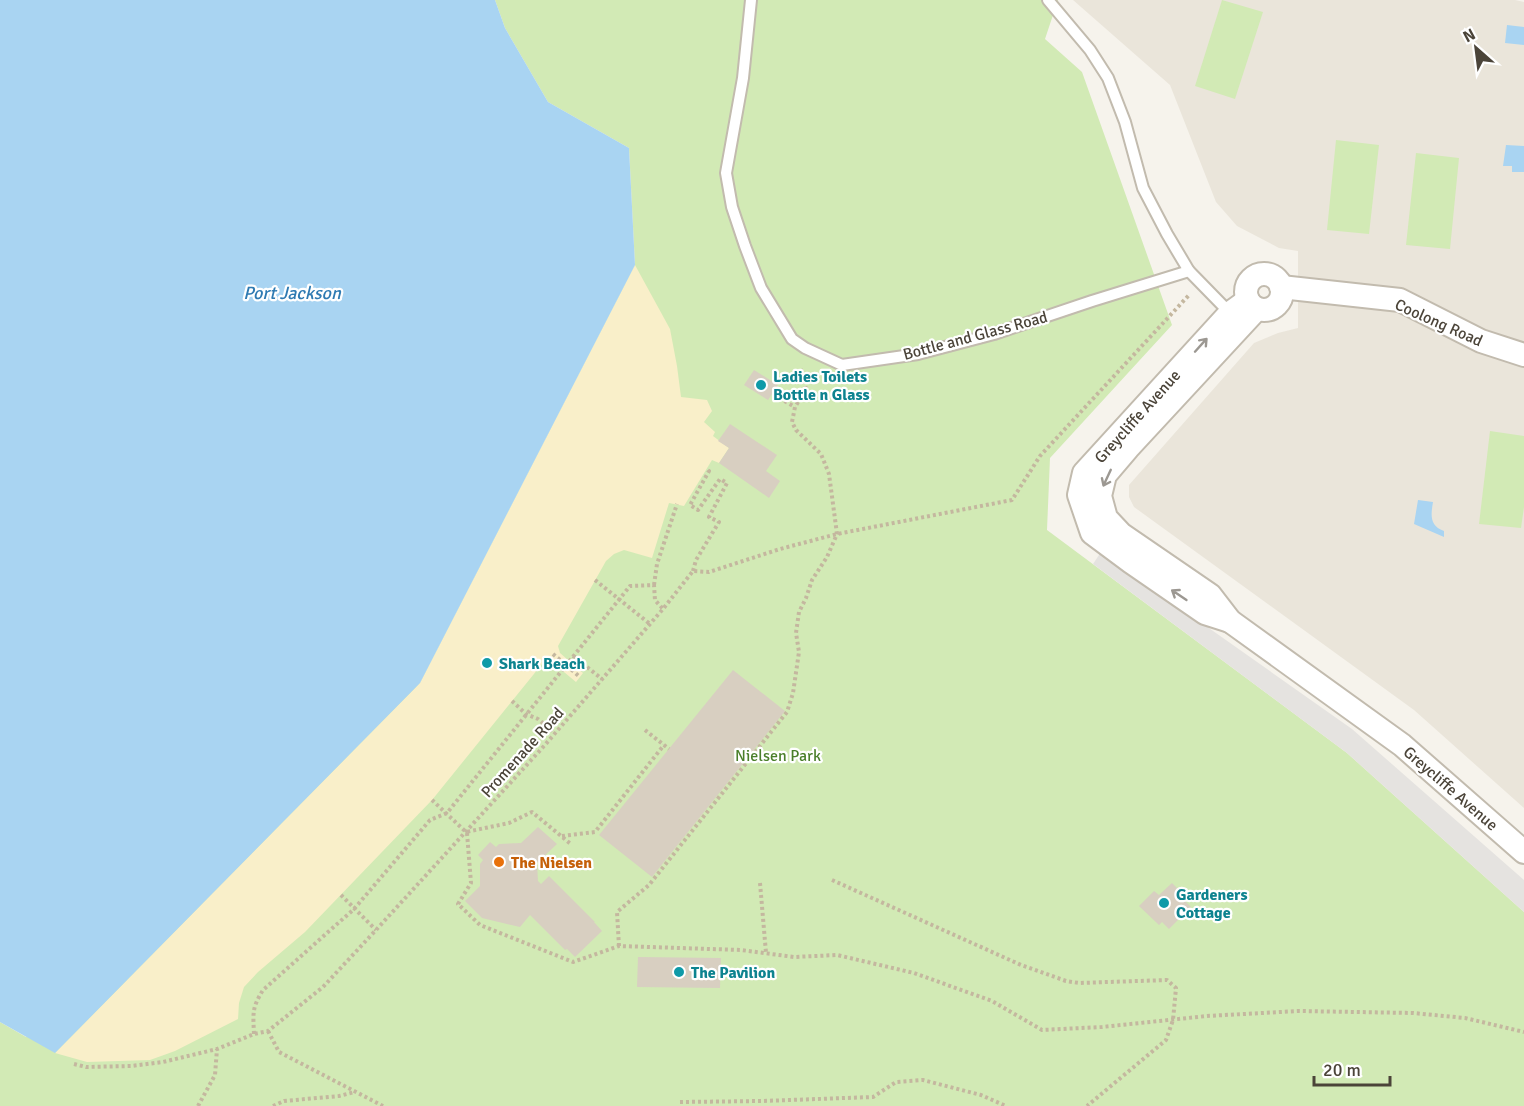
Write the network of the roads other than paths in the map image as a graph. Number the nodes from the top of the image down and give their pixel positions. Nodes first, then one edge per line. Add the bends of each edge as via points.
1 (751, 0) edge
2 (1048, 0) edge
3 (1190, 271) junction
4 (1244, 307) junction
5 (1524, 356) edge
6 (1524, 852) edge

1 - 3 lane, Bottle and Glass Road via 743,78 726,173 732,207 761,288 792,339 804,348 842,365 918,354 994,334
2 - 3 lane via 1108,78 1143,188
3 - 4 lane via 1200,283
4 - 5 street, Coolong Road via 1250,280 1270,275 1281,286 1400,300 1480,341
4 - 6 street, Greycliffe Avenue via 1084,473 1079,495 1092,533 1205,613 1230,621 1402,745

